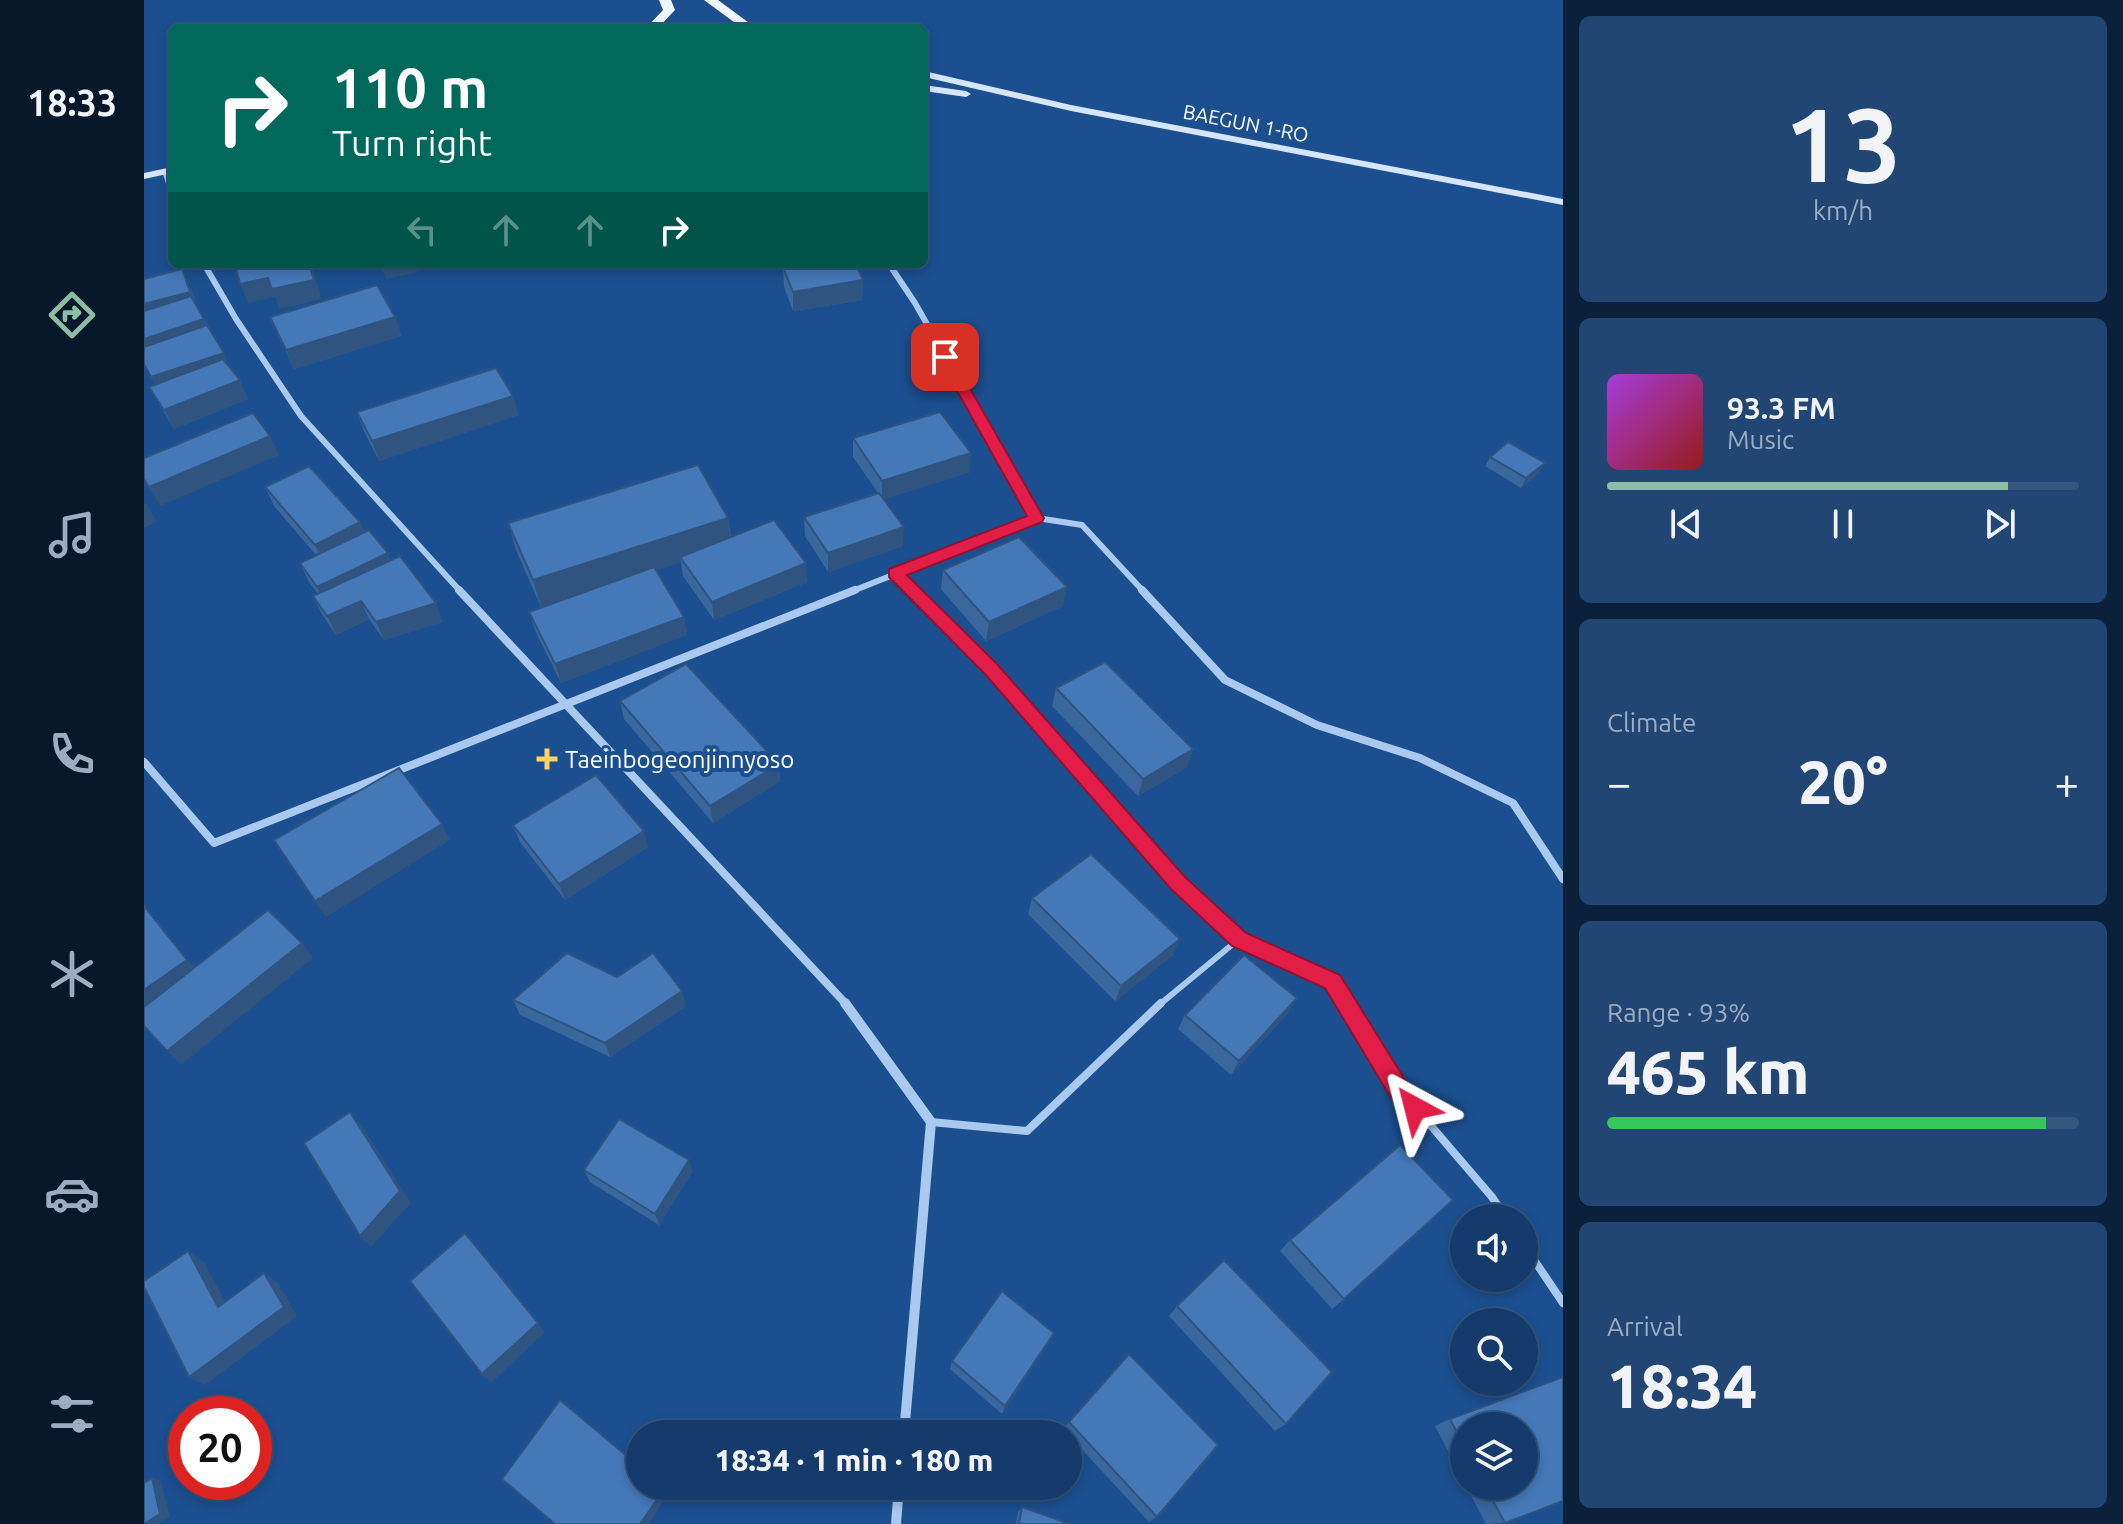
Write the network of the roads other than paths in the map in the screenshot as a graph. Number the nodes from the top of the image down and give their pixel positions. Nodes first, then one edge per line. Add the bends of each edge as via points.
1 (665, 0) edge
2 (710, 0) edge
3 (656, 24) edge
4 (744, 24) edge
5 (928, 75) edge
6 (928, 89) edge
7 (1071, 108) junction
8 (168, 171) edge
9 (144, 176) edge
10 (1563, 202) edge
11 (206, 268) edge
12 (892, 268) edge
13 (1037, 518) junction
14 (895, 573) junction
15 (565, 703) junction
16 (144, 762) edge
17 (1563, 879) edge
18 (1239, 939) junction
19 (931, 1122) junction
20 (1497, 1204) edge
21 (1538, 1266) edge
22 (1563, 1303) edge
23 (905, 1420) edge
24 (898, 1500) edge
25 (896, 1524) edge

1 - 3 main road via 669,10
2 - 4 main road
5 - 7 main road, BAEGUN 1-RO
6 - 7 main road
7 - 10 main road, BAEGUN 1-RO
8 - 9 main road
11 - 15 street via 301,416
12 - 13 street
13 - 14 street
13 - 17 street via 1082,525 1225,680 1317,725 1420,758 1513,803
14 - 15 street
14 - 18 lane via 991,669 1178,883
15 - 16 street via 214,843
15 - 19 street via 848,1006
18 - 19 lane via 1166,999 1027,1131
18 - 20 lane via 1332,982 1396,1085
19 - 23 street
21 - 22 lane
24 - 25 street

